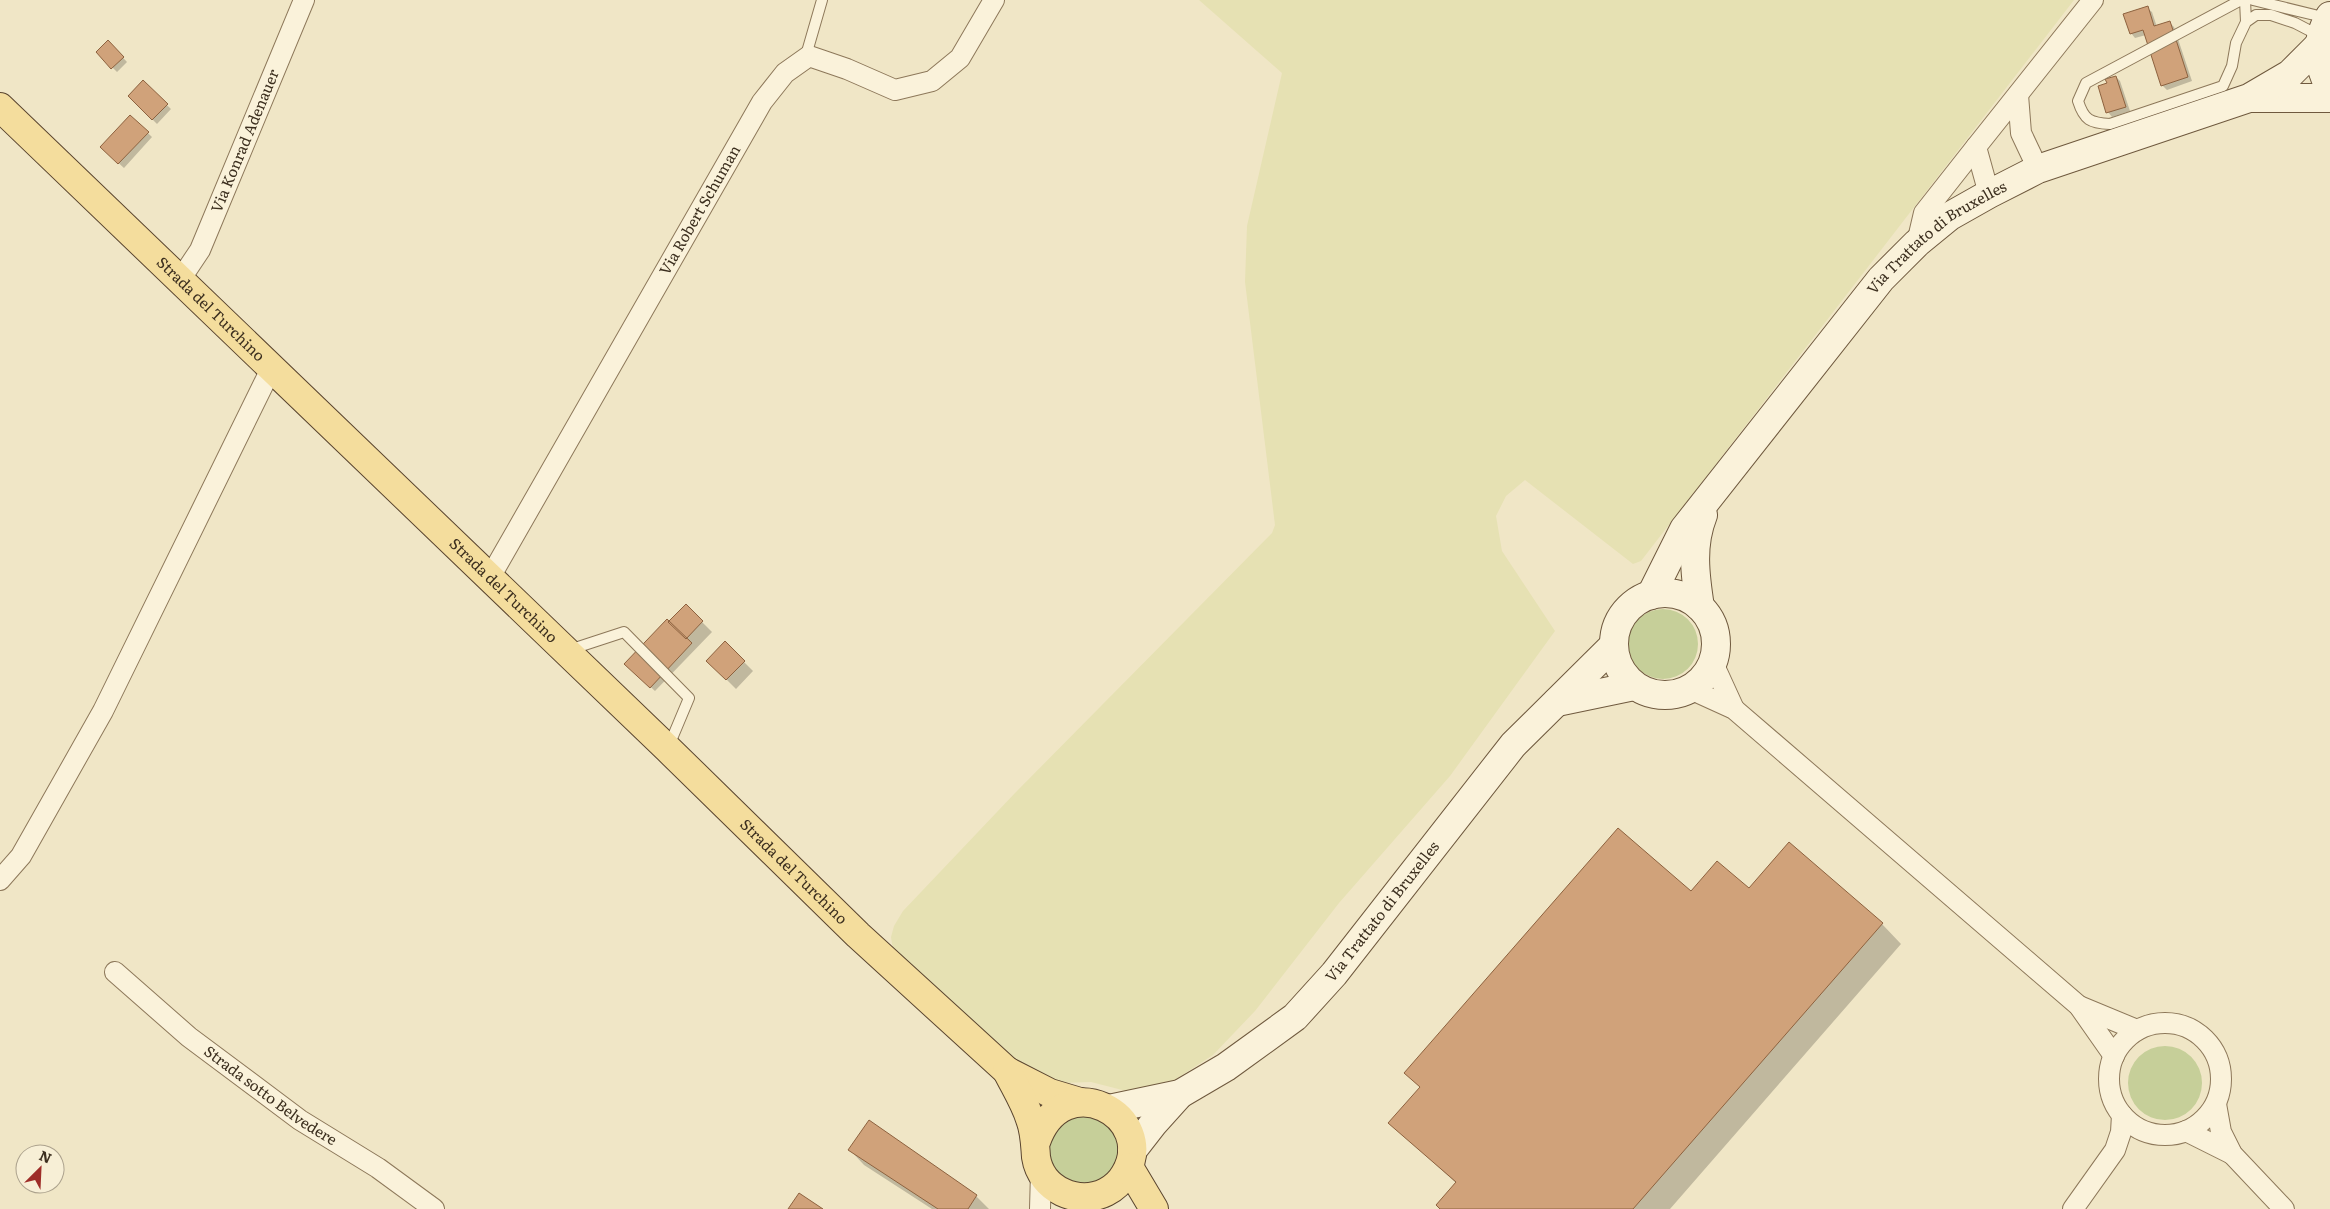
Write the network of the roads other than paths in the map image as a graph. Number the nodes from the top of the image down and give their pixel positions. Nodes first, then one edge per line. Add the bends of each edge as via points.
1 (304, 0) edge
2 (822, 0) edge
3 (994, 0) edge
4 (2093, 0) edge
5 (2240, 0) edge
6 (2244, 0) edge
7 (2253, 0) edge
8 (2246, 22) junction
9 (2325, 29) edge
10 (809, 56) junction
11 (2330, 88) edge
12 (2018, 95) junction
13 (2248, 98) junction
14 (2330, 98) edge
15 (0, 107) edge
16 (1976, 147) junction
17 (2038, 169) junction
18 (1989, 194) junction
19 (1917, 244) junction
20 (180, 280) junction
21 (271, 369) junction
22 (1710, 494) junction
23 (489, 579) junction
24 (1651, 595) junction
25 (1700, 607) junction
26 (1613, 646) junction
27 (565, 651) junction
28 (1713, 663) junction
29 (1634, 686) junction
30 (1690, 689) junction
31 (1557, 702) junction
32 (1734, 709) junction
33 (668, 749) junction
34 (0, 880) edge
35 (115, 972) dead end
36 (2079, 1006) junction
37 (2137, 1030) junction
38 (2114, 1056) junction
39 (1007, 1071) junction
40 (1180, 1094) junction
41 (1080, 1102) junction
42 (2216, 1104) junction
43 (1109, 1109) junction
44 (2122, 1115) junction
45 (2186, 1131) junction
46 (2148, 1133) junction
47 (1036, 1142) junction
48 (2116, 1150) junction
49 (2232, 1154) junction
50 (1131, 1159) junction
51 (1042, 1172) junction
52 (1094, 1199) edge
53 (434, 1209) edge
54 (1040, 1209) edge
55 (1139, 1209) edge
56 (1154, 1209) edge
57 (2073, 1209) edge
58 (2284, 1209) edge

1 - 20 street, Via Konrad Adenauer via 200,250
2 - 10 lane via 807,52
3 - 10 street via 960,58 932,81 895,90
4 - 12 street
5 - 8 lane via 2086,83 2078,101 2082,115 2095,123 2110,124 2222,86
6 - 8 lane
7 - 9 lane
8 - 9 lane via 2256,14 2271,15
9 - 11 main road via 2319,60
9 - 13 main road, Via Trattato di Bruxelles via 2290,74
10 - 23 street, Via Robert Schuman via 785,73 762,102
12 - 16 street
12 - 17 street via 2021,132
13 - 14 main road, Via Trattato di Bruxelles
13 - 17 main road, Via Trattato di Bruxelles
15 - 20 main road, Strada del Turchino
16 - 18 street
16 - 19 street via 1924,213
17 - 18 main road, Via Trattato di Bruxelles
18 - 19 main road, Via Trattato di Bruxelles via 1950,216
19 - 22 main road, Via Trattato di Bruxelles via 1881,279
20 - 21 main road, Strada del Turchino
21 - 23 main road, Strada del Turchino
21 - 34 street via 103,711 21,856
22 - 24 main road, Via Trattato di Bruxelles via 1684,529
22 - 25 main road, Via Trattato di Bruxelles via 1697,529 1695,574
23 - 27 main road, Strada del Turchino
24 - 25 main road via 1668,593
24 - 26 main road via 1638,600 1619,620
25 - 28 main road via 1715,633
26 - 29 main road via 1623,675
26 - 31 main road, Via Trattato di Bruxelles
27 - 33 main road, Strada del Turchino
27 - 33 lane via 624,632 689,698
28 - 30 main road via 1700,682
28 - 32 street
29 - 30 main road via 1654,695 1666,696
29 - 31 main road
30 - 32 street
31 - 40 main road, Via Trattato di Bruxelles via 1513,744 1334,974 1295,1017 1226,1067
32 - 36 street
33 - 39 main road, Strada del Turchino via 858,935
35 - 53 street, Strada sotto Belvedere via 189,1037 300,1120 378,1168
36 - 37 street
36 - 38 street
37 - 38 street
37 - 42 street via 2154,1024 2172,1023 2189,1028 2204,1038 2215,1052 2221,1069 2221,1087
38 - 44 street via 2109,1084
39 - 41 main road, Strada del Turchino via 1050,1093
39 - 47 main road, Strada del Turchino via 1030,1119
40 - 43 main road, Via Trattato di Bruxelles
40 - 50 main road, Via Trattato di Bruxelles
41 - 43 main road via 1095,1103
41 - 47 main road via 1051,1114
42 - 45 street via 2204,1120
42 - 49 street via 2221,1132
43 - 50 main road via 1130,1134
44 - 46 street
44 - 48 street
45 - 46 street via 2168,1135
45 - 49 street
46 - 48 street
47 - 51 main road via 1036,1157
48 - 57 street
49 - 58 street
50 - 52 main road via 1121,1181
50 - 56 main road
51 - 52 main road via 1048,1182 1069,1196
51 - 54 street
52 - 55 main road

